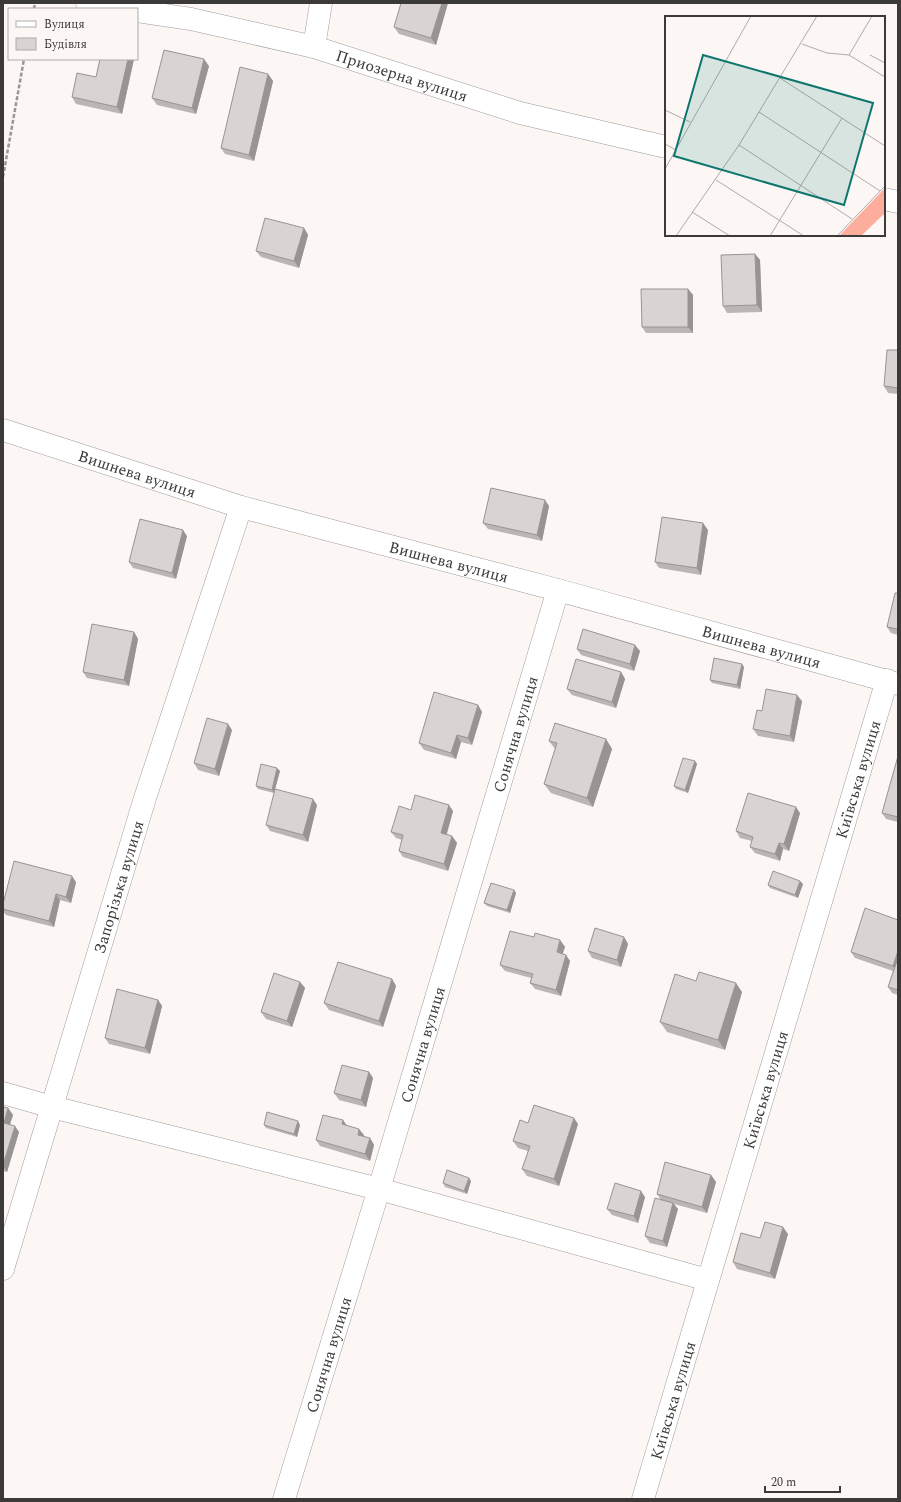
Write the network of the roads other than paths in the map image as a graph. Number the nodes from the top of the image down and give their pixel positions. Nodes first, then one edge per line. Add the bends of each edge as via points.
1 (87, 3) edge
2 (321, 3) edge
3 (120, 8) edge
4 (138, 11) edge
5 (314, 47) junction
6 (665, 147) edge
7 (885, 199) edge
8 (898, 202) edge
9 (3, 430) edge
10 (241, 507) junction
11 (558, 590) junction
12 (892, 682) edge
13 (3, 1093) edge
14 (52, 1107) junction
15 (378, 1189) junction
16 (3, 1270) edge
17 (708, 1280) junction
18 (284, 1499) edge
19 (643, 1499) edge

1 - 3 street
2 - 5 street
4 - 5 street, Приозерна вулиця via 191,19
5 - 6 street, Приозерна вулиця via 520,113
7 - 8 street
9 - 10 street, Вишнева вулиця
10 - 11 street, Вишнева вулиця
10 - 14 street, Запорізька вулиця via 145,798
11 - 12 street, Вишнева вулиця
11 - 15 street, Сонячна вулиця
12 - 17 street, Київська вулиця
13 - 14 street
14 - 15 street
14 - 16 street, Запорізька вулиця
15 - 17 street
15 - 18 street, Сонячна вулиця
17 - 19 street, Київська вулиця

